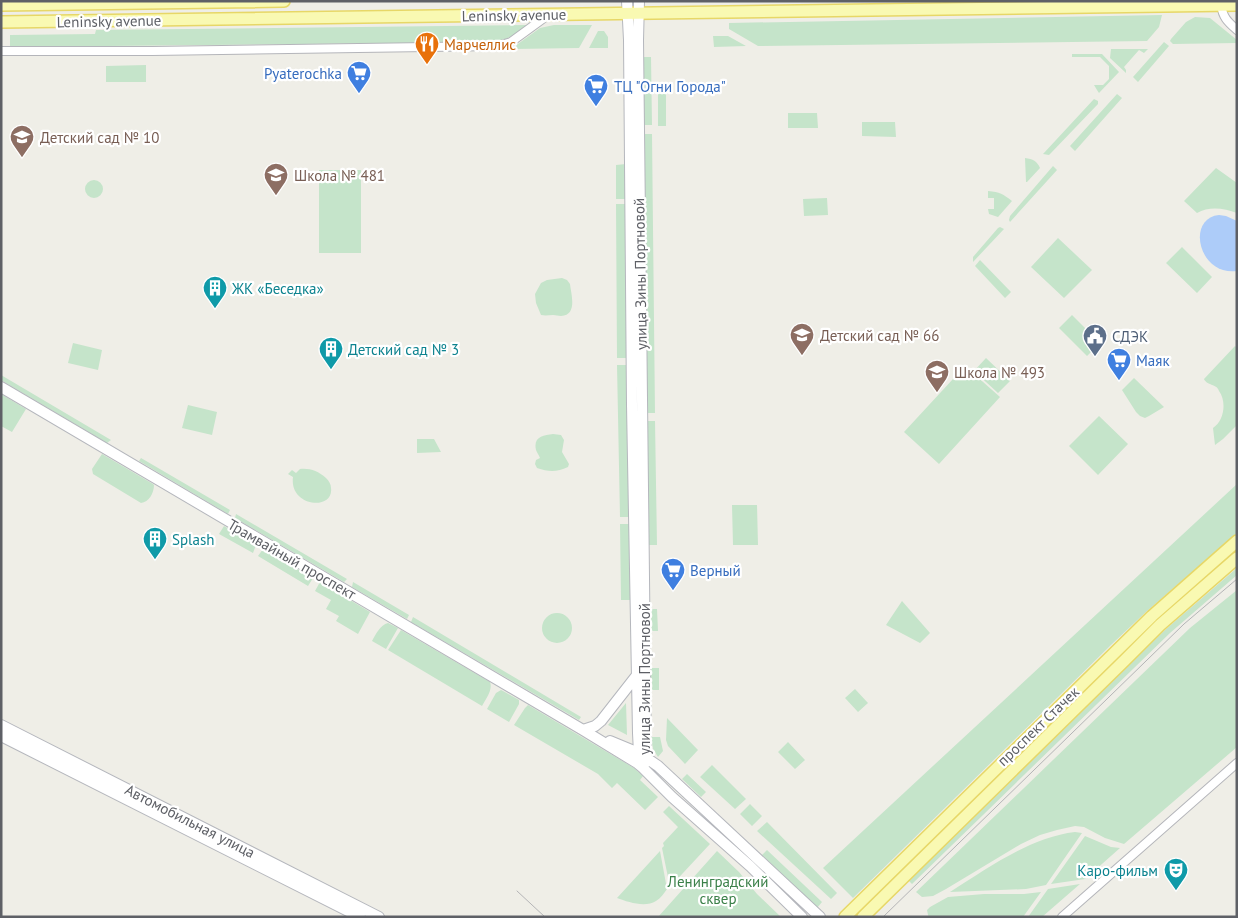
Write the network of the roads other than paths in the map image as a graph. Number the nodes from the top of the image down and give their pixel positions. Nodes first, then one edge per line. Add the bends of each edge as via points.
1 (284, 1) edge
2 (627, 1) edge
3 (638, 1) edge
4 (1, 5) edge
5 (1221, 5) junction
6 (1237, 5) edge
7 (633, 13) junction
8 (548, 15) junction
9 (1, 22) edge
10 (1237, 30) edge
11 (1, 51) edge
12 (1, 387) edge
13 (1237, 541) edge
14 (1237, 558) edge
15 (637, 675) junction
16 (1, 725) edge
17 (583, 730) junction
18 (1, 736) edge
19 (642, 755) junction
20 (1237, 763) edge
21 (643, 768) junction
22 (360, 917) edge
23 (379, 917) edge
24 (802, 917) edge
25 (820, 917) edge
26 (844, 917) edge
27 (863, 917) edge
28 (1062, 917) edge

1 - 4 main road, Leninsky avenue
2 - 7 main road, улица Зины Портновой
3 - 7 main road, улица Зины Портновой
5 - 6 main road, Leninsky avenue
5 - 7 main road, Leninsky avenue
5 - 10 street via 1228,22
7 - 8 main road, Leninsky avenue
7 - 15 main road, улица Зины Портновой via 630,48 632,412
7 - 19 main road, улица Зины Портновой via 638,90
8 - 9 main road, Leninsky avenue
8 - 11 street via 511,42 498,46
12 - 17 main road, Трамвайный проспект
13 - 26 main road, проспект Стачек via 1152,616
14 - 27 main road, проспект Стачек via 1160,626
15 - 17 main road via 601,721
15 - 19 main road, улица Зины Портновой
16 - 23 main road, Автомобильная улица
17 - 19 main road, Трамвайный проспект
17 - 21 main road, Трамвайный проспект
18 - 22 main road, Автомобильная улица
19 - 21 main road, улица Зины Портновой
19 - 25 main road, Трамвайный проспект via 658,766
20 - 28 street
21 - 24 main road, Трамвайный проспект

